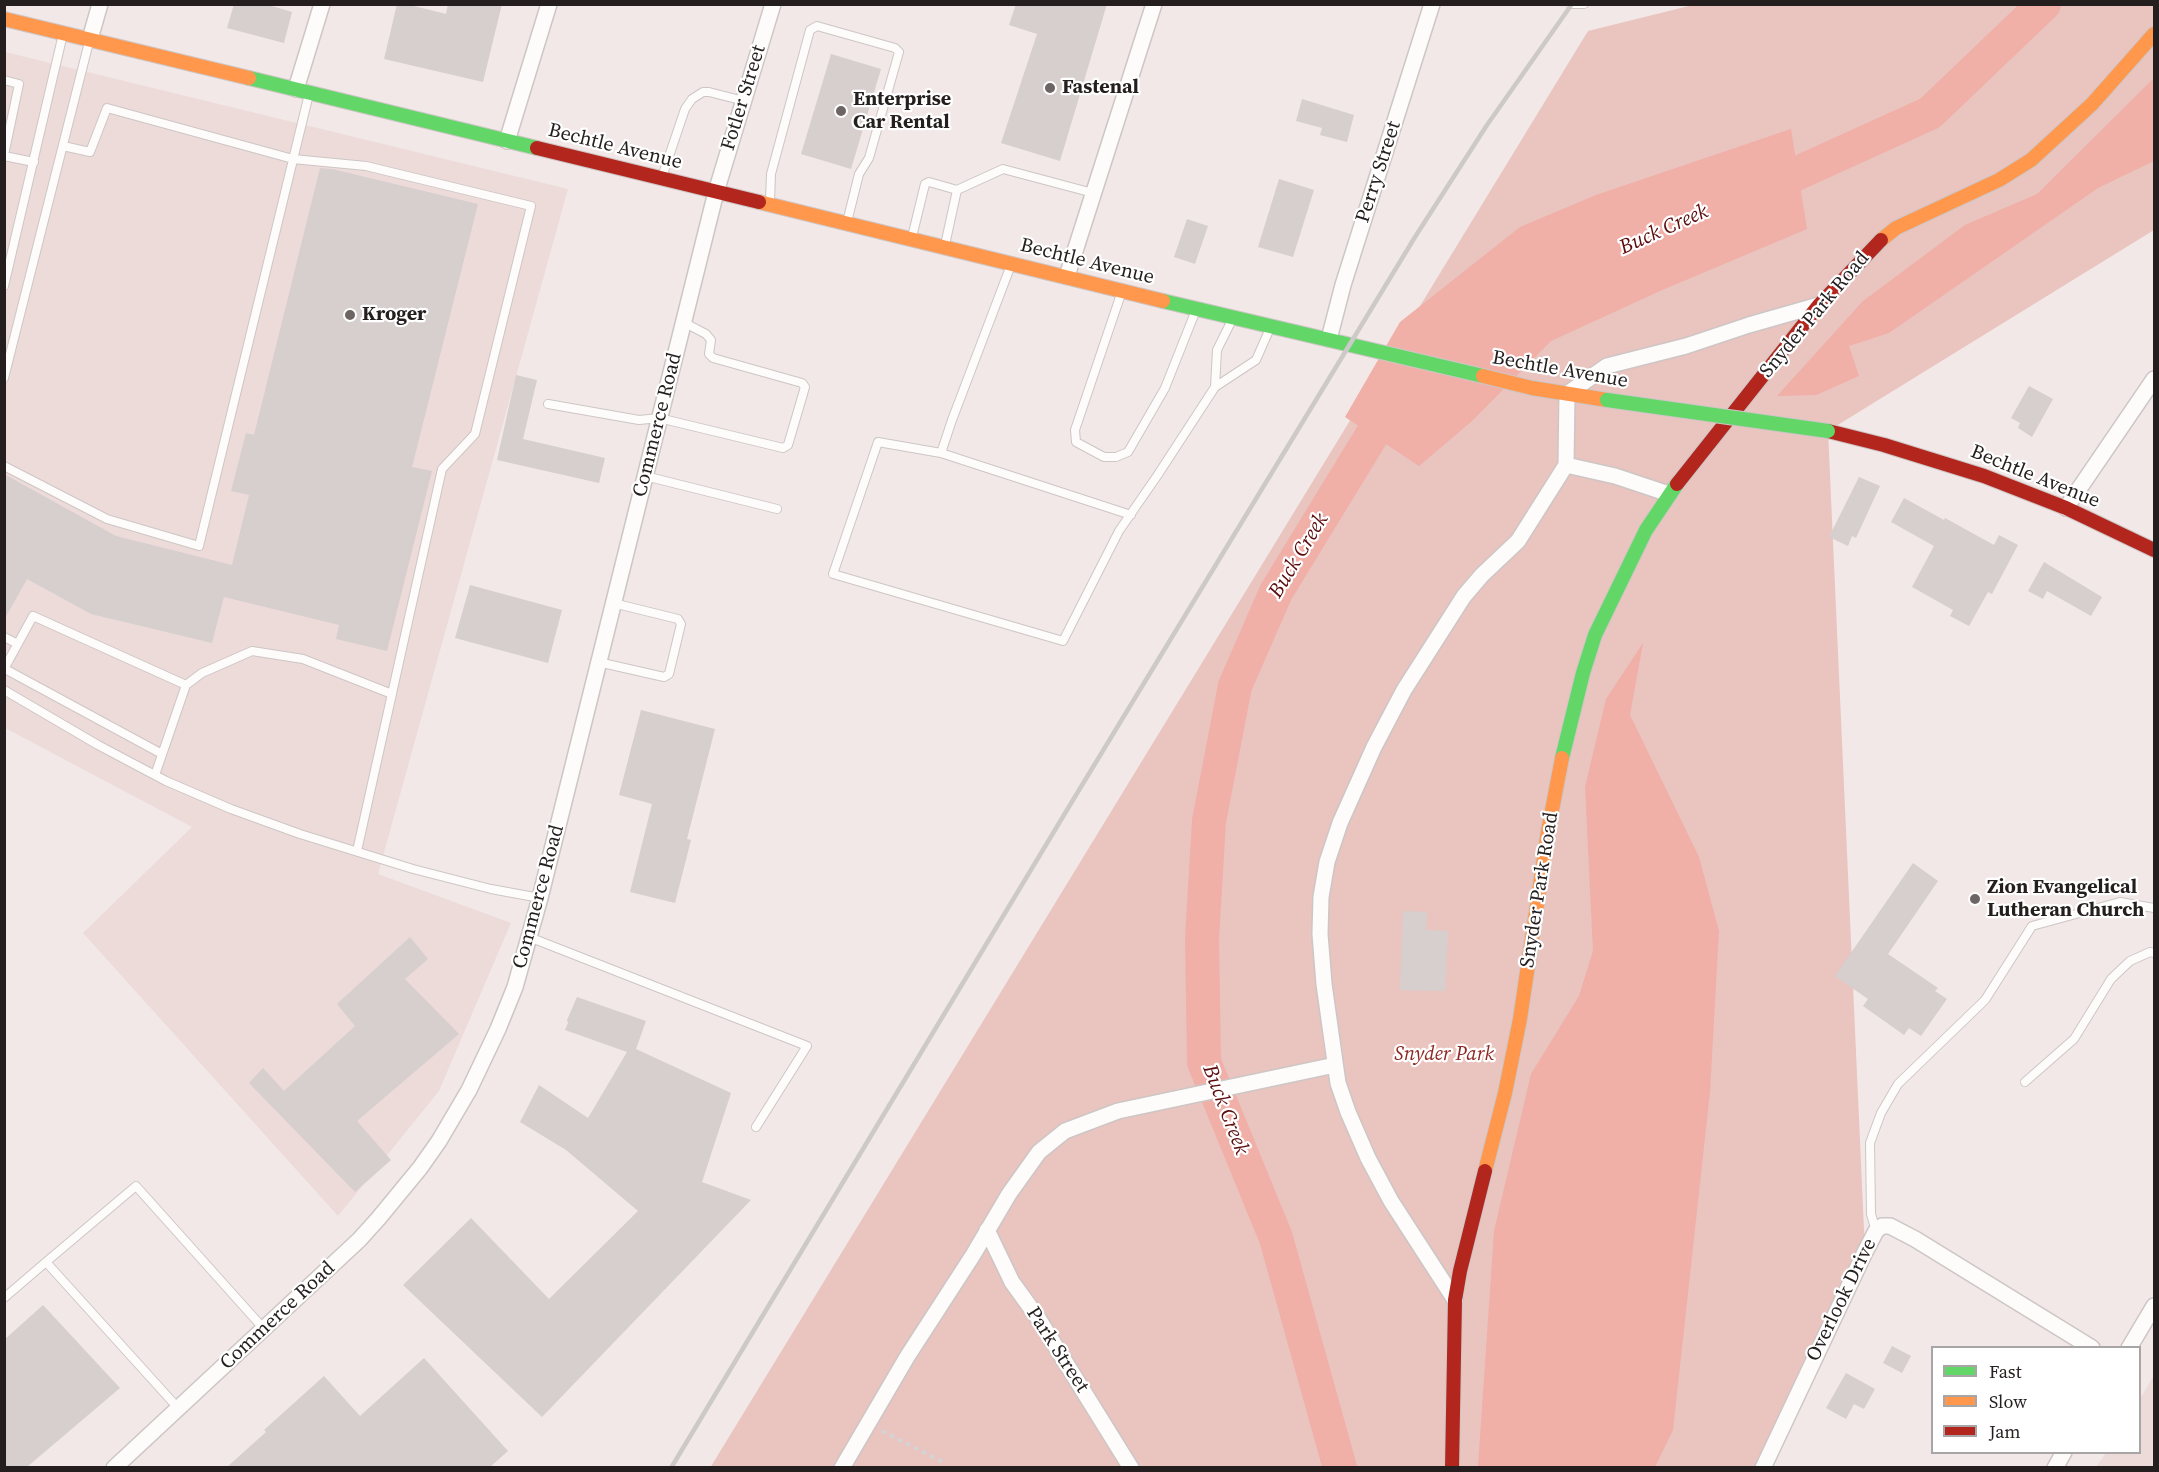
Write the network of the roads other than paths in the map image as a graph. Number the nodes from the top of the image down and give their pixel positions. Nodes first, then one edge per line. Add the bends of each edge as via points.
1 (100, 4) edge
2 (322, 4) edge
3 (549, 4) edge
4 (773, 4) edge
5 (1154, 4) edge
6 (1432, 4) edge
7 (1570, 4) edge
8 (1584, 4) edge
9 (4, 19) edge
10 (63, 33) junction
11 (2154, 34) edge
12 (90, 39) junction
13 (4, 80) edge
14 (302, 91) junction
15 (744, 101) junction
16 (507, 141) junction
17 (63, 146) junction
18 (4, 156) edge
19 (293, 159) junction
20 (34, 162) junction
21 (661, 178) junction
22 (957, 189) junction
23 (716, 192) junction
24 (1093, 193) junction
25 (770, 205) junction
26 (846, 223) junction
27 (912, 239) junction
28 (944, 247) junction
29 (1012, 263) junction
30 (1067, 276) junction
31 (4, 286) edge
32 (1122, 292) junction
33 (1819, 305) junction
34 (1197, 308) junction
35 (1234, 317) junction
36 (683, 322) junction
37 (1271, 326) junction
38 (1329, 339) junction
39 (4, 378) edge
40 (2154, 380) edge
41 (1215, 387) junction
42 (1567, 394) junction
43 (548, 404) dead end
44 (659, 418) junction
45 (941, 453) junction
46 (1566, 465) junction
47 (4, 466) edge
48 (645, 476) junction
49 (1669, 494) junction
50 (2066, 508) junction
51 (777, 509) dead end
52 (1131, 515) junction
53 (2154, 550) edge
54 (613, 603) junction
55 (4, 637) edge
56 (18, 644) junction
57 (598, 662) junction
58 (5, 669) edge
59 (186, 686) junction
60 (4, 690) edge
61 (392, 694) junction
62 (162, 754) junction
63 (155, 775) junction
64 (357, 851) junction
65 (540, 898) junction
66 (2154, 908) edge
67 (529, 937) junction
68 (2154, 953) edge
69 (1335, 1065) junction
70 (2025, 1082) dead end
71 (756, 1127) dead end
72 (987, 1230) junction
73 (1876, 1231) junction
74 (46, 1262) junction
75 (4, 1298) edge
76 (1455, 1300) junction
77 (2154, 1306) edge
78 (264, 1329) junction
79 (2090, 1346) edge
80 (2130, 1346) edge
81 (178, 1408) junction
82 (2063, 1454) edge
83 (114, 1467) edge
84 (842, 1467) edge
85 (1131, 1467) edge
86 (1452, 1467) edge
87 (1763, 1467) edge
88 (2055, 1467) edge

1 - 12 street
2 - 14 street
3 - 16 street
4 - 15 street, Fotler Street
5 - 24 street
6 - 38 street, Perry Street
7 - 8 lane
9 - 10 main road, Bechtle Avenue
10 - 12 main road, Bechtle Avenue
10 - 20 lane
11 - 33 main road, Snyder Park Road via 2092,104 2031,160 1999,180 1896,228
12 - 14 main road, Bechtle Avenue
12 - 17 lane
13 - 18 lane via 19,84
14 - 16 main road, Bechtle Avenue
14 - 19 lane
15 - 21 lane via 709,92 692,99
15 - 23 street, Fotler Street
16 - 21 main road, Bechtle Avenue
17 - 19 lane via 90,152 107,108
17 - 39 lane
18 - 20 lane
19 - 47 lane via 199,546 107,519
19 - 61 lane via 366,166 531,206 475,434 442,469
20 - 31 lane
21 - 23 main road, Bechtle Avenue
22 - 24 lane via 1003,170
22 - 27 lane via 925,184
22 - 28 lane
23 - 25 main road, Bechtle Avenue
23 - 36 street, Commerce Road
24 - 30 street
25 - 26 main road, Bechtle Avenue
25 - 26 lane via 771,174 810,30 817,26 899,52
26 - 27 main road, Bechtle Avenue
27 - 28 main road, Bechtle Avenue
28 - 29 main road, Bechtle Avenue
29 - 30 main road, Bechtle Avenue
29 - 45 lane
30 - 32 main road, Bechtle Avenue
32 - 34 main road, Bechtle Avenue
32 - 34 lane via 1075,430 1076,442 1104,457 1128,452 1165,388
33 - 42 street via 1606,366
33 - 49 main road, Snyder Park Road
34 - 35 main road, Bechtle Avenue
35 - 37 main road, Bechtle Avenue
35 - 41 lane via 1217,350
36 - 44 street, Commerce Road
36 - 44 lane via 711,340 713,358 805,387 788,445 783,448
37 - 38 main road, Bechtle Avenue
37 - 41 lane via 1256,360
38 - 42 main road, Bechtle Avenue
40 - 50 street
41 - 52 lane
42 - 46 street
42 - 50 main road, Bechtle Avenue, bridge via 1828,431 1984,476
43 - 44 lane via 639,420
44 - 48 street, Commerce Road
45 - 52 lane
45 - 52 lane via 878,442 833,574 1064,641 1119,531
46 - 49 street
46 - 69 street via 1518,541 1464,597 1404,690 1340,823 1327,862 1320,934
48 - 51 lane
48 - 54 street, Commerce Road
49 - 76 main road, Snyder Park Road via 1612,597 1583,673 1548,831 1520,1019
50 - 53 main road, Bechtle Avenue
54 - 57 street, Commerce Road
54 - 57 lane via 678,619 681,624 672,664 664,677
55 - 56 lane
56 - 58 lane
56 - 59 lane via 33,616
57 - 65 street, Commerce Road
58 - 62 lane
59 - 61 lane via 202,674 252,651 303,659
59 - 62 lane
60 - 63 lane
61 - 64 lane
62 - 63 lane
63 - 64 lane via 231,809
64 - 65 lane via 490,889
65 - 67 street, Commerce Road
66 - 73 lane via 2120,902 2032,926 1985,1000 1898,1084 1881,1113 1870,1143 1871,1214
67 - 71 lane via 807,1046
67 - 78 street, Commerce Road via 498,1029 469,1090 433,1150 359,1240
68 - 70 lane via 2130,961 2111,980 2074,1039
69 - 72 street via 1118,1111 1065,1131 1039,1152
69 - 76 street via 1348,1112 1368,1158
72 - 84 street
72 - 85 street, Park Street via 1012,1282
73 - 79 street, Overlook Drive via 1890,1226 1915,1239
73 - 87 street, Overlook Drive
74 - 75 lane
74 - 78 lane via 136,1186
74 - 81 lane
76 - 86 main road, Snyder Park Road
77 - 80 street
78 - 81 street, Commerce Road
81 - 83 street, Commerce Road
82 - 88 street

